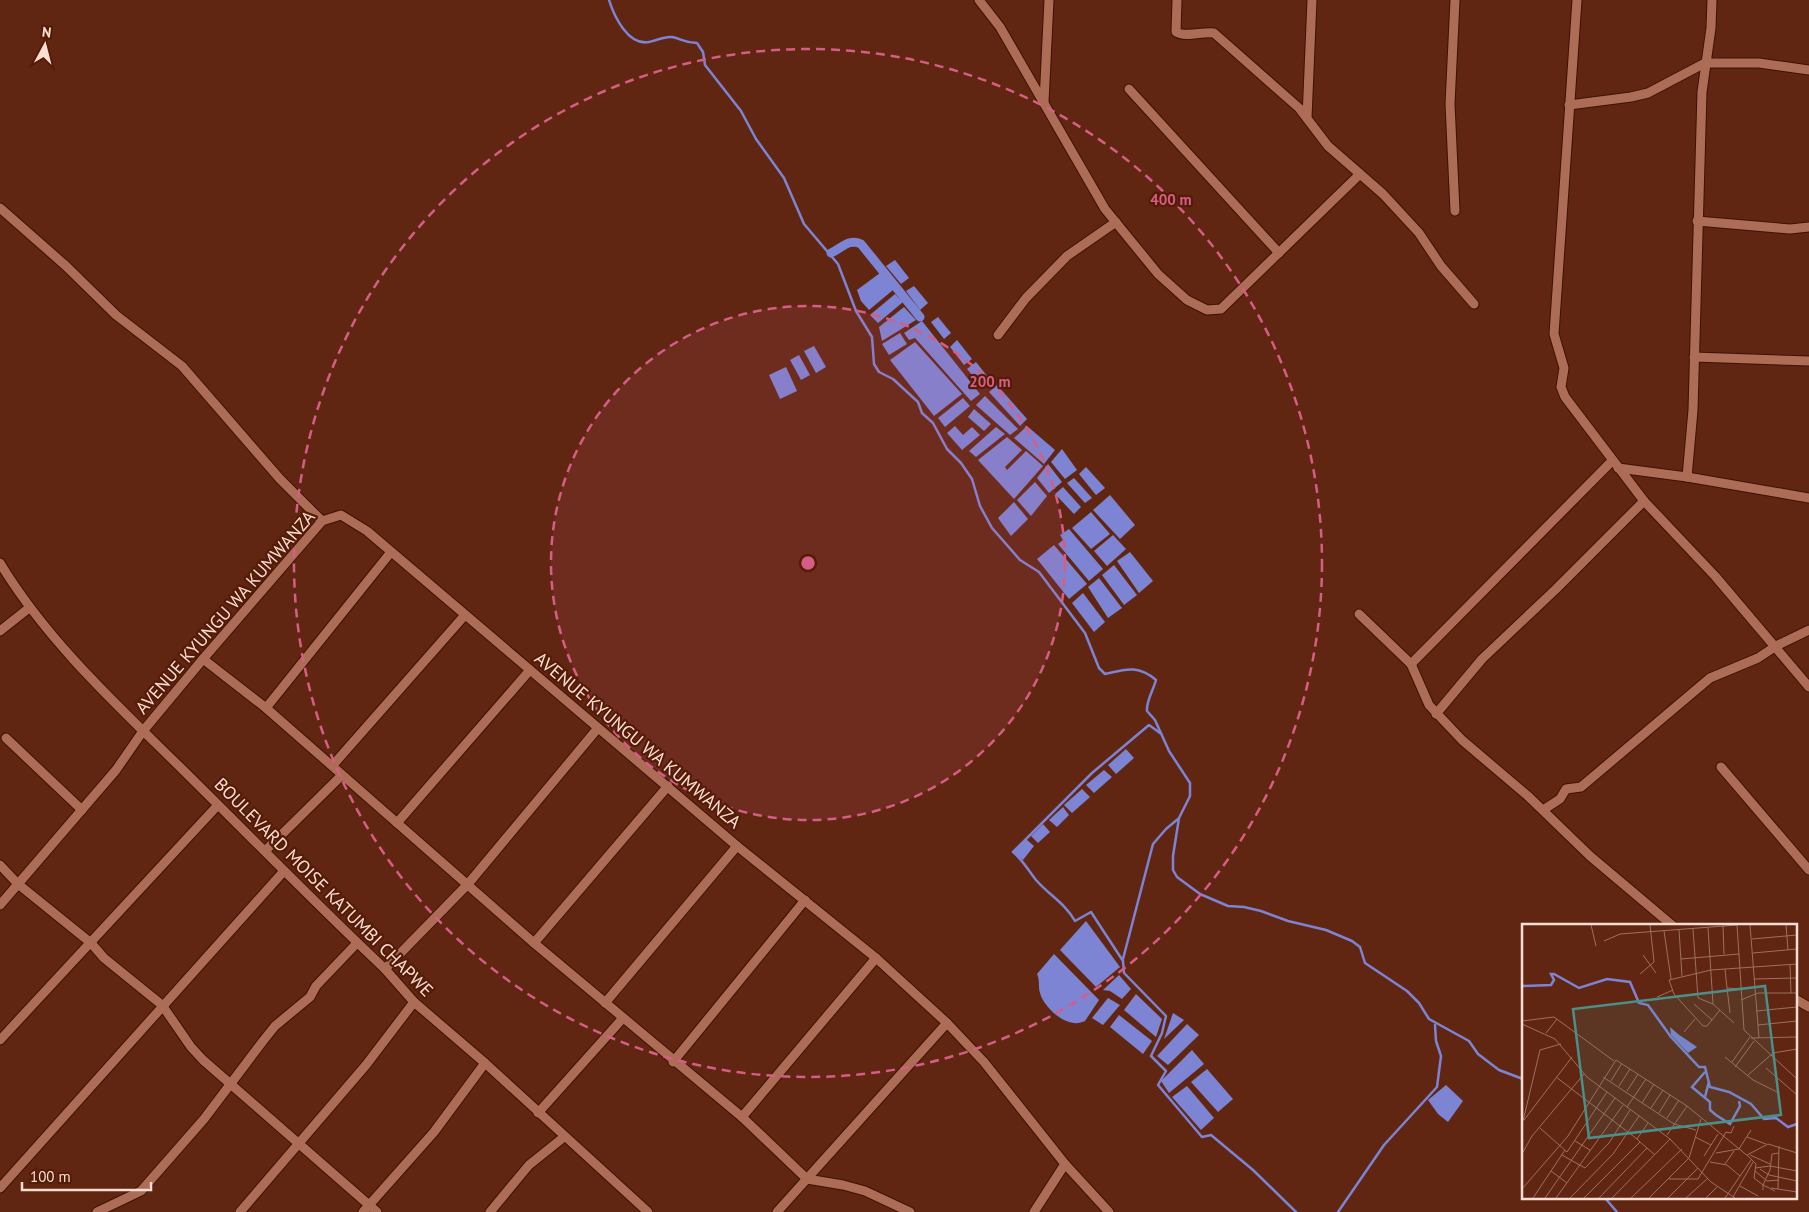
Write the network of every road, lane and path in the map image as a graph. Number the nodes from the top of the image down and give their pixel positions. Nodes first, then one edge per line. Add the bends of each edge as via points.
1 (979, 0) edge
2 (1049, 0) edge
3 (1177, 0) edge
4 (1312, 0) edge
5 (1455, 0) edge
6 (1577, 0) edge
7 (1712, 0) edge
8 (1705, 63) junction
9 (1809, 70) edge
10 (1129, 89) dead end
11 (1044, 103) junction
12 (1569, 105) junction
13 (1307, 118) junction
14 (1360, 174) junction
15 (0, 208) edge
16 (1455, 211) dead end
17 (1697, 221) junction
18 (1116, 222) junction
19 (1809, 227) edge
20 (1279, 253) junction
21 (1474, 304) dead end
22 (998, 335) dead end
23 (1694, 357) junction
24 (1809, 361) edge
25 (1612, 461) junction
26 (1618, 468) junction
27 (1688, 477) junction
28 (1809, 498) edge
29 (1644, 501) junction
30 (322, 521) junction
31 (390, 552) junction
32 (0, 563) edge
33 (29, 608) junction
34 (1359, 614) dead end
35 (465, 615) junction
36 (1807, 630) edge
37 (0, 631) edge
38 (1809, 641) edge
39 (1776, 646) junction
40 (203, 659) junction
41 (1411, 664) junction
42 (530, 670) junction
43 (1809, 685) edge
44 (266, 708) junction
45 (1436, 714) junction
46 (598, 728) junction
47 (143, 731) junction
48 (6, 738) dead end
49 (332, 765) junction
50 (1721, 766) dead end
51 (341, 776) junction
52 (668, 786) junction
53 (218, 805) junction
54 (82, 810) junction
55 (1543, 810) junction
56 (397, 823) junction
57 (737, 846) junction
58 (265, 852) junction
59 (0, 865) edge
60 (1809, 870) edge
61 (284, 871) junction
62 (18, 884) junction
63 (468, 884) junction
64 (805, 900) junction
65 (0, 905) edge
66 (1671, 924) edge
67 (91, 943) junction
68 (358, 943) junction
69 (534, 943) junction
70 (876, 958) junction
71 (385, 969) junction
72 (1796, 1000) edge
73 (414, 1002) junction
74 (605, 1003) junction
75 (162, 1005) junction
76 (1809, 1007) edge
77 (623, 1018) junction
78 (947, 1023) junction
79 (0, 1040) edge
80 (673, 1062) junction
81 (485, 1063) junction
82 (231, 1082) junction
83 (538, 1113) junction
84 (742, 1117) junction
85 (564, 1136) junction
86 (300, 1143) junction
87 (1065, 1164) junction
88 (807, 1179) junction
89 (0, 1188) edge
90 (366, 1208) edge
91 (97, 1212) edge
92 (240, 1212) edge
93 (377, 1212) edge
94 (490, 1212) edge
95 (648, 1212) edge
96 (777, 1212) edge
97 (910, 1212) edge
98 (1034, 1212) edge
99 (1109, 1212) edge

1 - 11 street via 1000,27
2 - 11 street
3 - 13 street via 1176,32 1180,35 1214,33
4 - 13 street
5 - 16 street via 1450,104
6 - 12 street
7 - 8 street via 1712,28
8 - 9 street via 1759,63
8 - 12 street via 1648,93
8 - 17 street
10 - 20 street
11 - 18 street via 1105,209
12 - 25 street via 1554,334 1564,368 1561,387 1564,397
13 - 14 street via 1328,146
14 - 20 street
14 - 21 street via 1419,233 1441,266
15 - 30 street via 116,314 182,366 280,479
17 - 19 street via 1790,229
17 - 23 street
18 - 20 street via 1158,274 1187,300 1207,310 1221,309
18 - 22 street via 1067,256 1026,298
23 - 24 street
23 - 27 street
25 - 26 street
25 - 41 street
26 - 27 street
26 - 29 street
27 - 28 street
29 - 39 street
29 - 45 street via 1482,659
30 - 31 street, AVENUE KYUNGU WA KUMWANZA via 341,515 367,531
30 - 40 street, AVENUE KYUNGU WA KUMWANZA
31 - 35 street, AVENUE KYUNGU WA KUMWANZA
31 - 44 street
32 - 33 street, BOULEVARD MOISE KATUMBI CHAPWE
33 - 37 street
33 - 47 street, BOULEVARD MOISE KATUMBI CHAPWE via 55,640
34 - 41 street
35 - 42 street, AVENUE KYUNGU WA KUMWANZA
35 - 49 street
36 - 38 street
36 - 39 street
39 - 43 street
39 - 55 street via 1758,658 1710,678 1581,787 1566,788 1560,799
40 - 44 street
40 - 47 street, AVENUE KYUNGU WA KUMWANZA
41 - 45 street
42 - 46 street, AVENUE KYUNGU WA KUMWANZA
42 - 56 street
44 - 49 street
45 - 55 street
46 - 52 street, AVENUE KYUNGU WA KUMWANZA
46 - 63 street
47 - 53 street, BOULEVARD MOISE KATUMBI CHAPWE
47 - 54 street, AVENUE KYUNGU WA KUMWANZA
48 - 54 street
49 - 51 street
50 - 60 street
51 - 56 street
51 - 58 street
52 - 57 street, AVENUE KYUNGU WA KUMWANZA
52 - 69 street
53 - 58 street, BOULEVARD MOISE KATUMBI CHAPWE
53 - 67 street
54 - 62 street, AVENUE KYUNGU WA KUMWANZA
55 - 66 street via 1573,841
56 - 63 street
57 - 64 street, AVENUE KYUNGU WA KUMWANZA
57 - 74 street
58 - 61 street, BOULEVARD MOISE KATUMBI CHAPWE
59 - 62 street
61 - 68 street, BOULEVARD MOISE KATUMBI CHAPWE
61 - 75 street
62 - 65 street, AVENUE KYUNGU WA KUMWANZA
62 - 67 street
63 - 69 street
63 - 71 street
64 - 70 street, AVENUE KYUNGU WA KUMWANZA
64 - 80 street
67 - 75 street via 104,958
67 - 79 street
68 - 71 street, BOULEVARD MOISE KATUMBI CHAPWE
68 - 82 street via 316,986 310,997 275,1026
69 - 74 street
70 - 78 street, AVENUE KYUNGU WA KUMWANZA
70 - 84 street
71 - 73 street, BOULEVARD MOISE KATUMBI CHAPWE
72 - 76 street
73 - 81 street, BOULEVARD MOISE KATUMBI CHAPWE
73 - 86 street
74 - 77 street
75 - 82 street via 191,1047
75 - 89 street
77 - 80 street
77 - 83 street
78 - 87 street, AVENUE KYUNGU WA KUMWANZA via 984,1062
78 - 88 street
80 - 84 street
81 - 83 street, BOULEVARD MOISE KATUMBI CHAPWE
81 - 90 street via 434,1132
82 - 86 street
82 - 91 street via 204,1119 141,1191
83 - 85 street, BOULEVARD MOISE KATUMBI CHAPWE
84 - 88 street
85 - 94 street via 529,1165
85 - 95 street, BOULEVARD MOISE KATUMBI CHAPWE
86 - 90 street
86 - 92 street
87 - 98 street
87 - 99 street, AVENUE KYUNGU WA KUMWANZA
88 - 96 street
88 - 97 street via 865,1191
90 - 93 street

